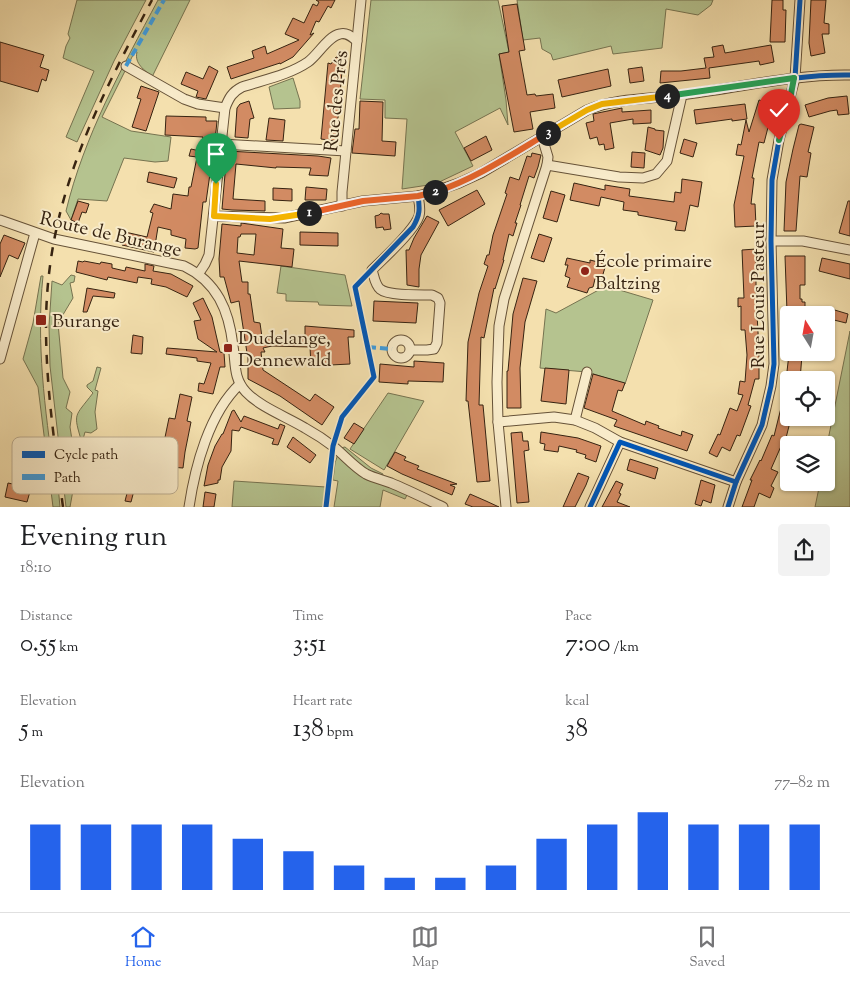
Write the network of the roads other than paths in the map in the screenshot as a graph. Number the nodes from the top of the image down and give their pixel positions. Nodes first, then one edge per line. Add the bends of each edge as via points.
1 (361, 0) edge
2 (800, 0) edge
3 (357, 41) junction
4 (126, 66) dead end
5 (850, 75) edge
6 (795, 78) junction
7 (682, 95) junction
8 (225, 108) junction
9 (542, 137) junction
10 (221, 144) junction
11 (346, 151) junction
12 (547, 165) junction
13 (418, 196) junction
14 (342, 206) junction
15 (214, 216) junction
16 (0, 220) edge
17 (35, 233) junction
18 (772, 241) junction
19 (850, 250) edge
20 (199, 273) junction
21 (410, 350) dead end
22 (0, 360) edge
23 (587, 372) dead end
24 (240, 384) junction
25 (575, 420) junction
26 (498, 422) junction
27 (620, 442) junction
28 (736, 482) junction
29 (189, 507) edge
30 (443, 507) edge
31 (506, 507) edge
32 (590, 507) edge
33 (728, 507) edge

1 - 3 street, Rue des Prés
2 - 6 street, Rue Louis Pasteur
3 - 8 street via 344,33 332,37 308,62 234,91
3 - 11 street, Rue des Prés
4 - 8 street via 184,99
5 - 6 street
6 - 7 street
6 - 18 street, Rue Louis Pasteur via 772,180
7 - 9 street via 602,104
7 - 12 street via 667,161 656,174 643,178 619,177
8 - 10 street
9 - 12 street
9 - 13 street via 481,173
10 - 11 street
10 - 15 street
11 - 14 street, Rue des Prés
12 - 26 street via 504,299 499,326
13 - 14 street
13 - 21 street via 420,211 413,227 372,270 381,290 438,298 437,343 434,349
14 - 15 street via 284,218
15 - 20 street via 209,255
16 - 17 street, Route de Burange
17 - 20 street, Route de Burange via 184,266
17 - 22 street
18 - 19 street via 803,241
18 - 28 street, Rue Louis Pasteur via 772,386 762,425
20 - 24 street, Route de Burange via 211,285 229,321 234,371
23 - 25 street
24 - 29 street via 229,394 206,440
24 - 30 street via 248,394 333,446 365,473
25 - 26 street via 554,417
25 - 27 street
26 - 31 street
27 - 28 street
27 - 32 street
28 - 33 street, Rue Louis Pasteur

